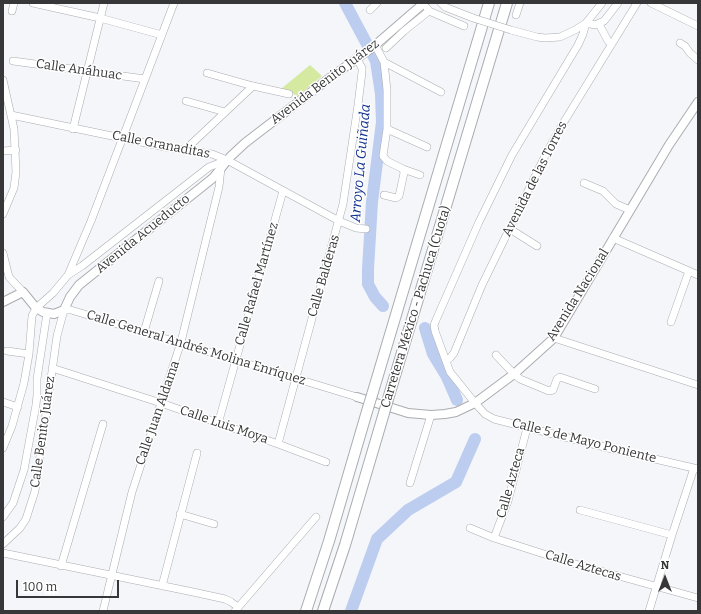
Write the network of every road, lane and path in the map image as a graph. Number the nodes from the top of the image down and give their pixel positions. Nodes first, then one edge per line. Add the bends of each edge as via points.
1 (14, 3) edge
2 (33, 3) edge
3 (104, 3) edge
4 (174, 3) edge
5 (377, 3) edge
6 (423, 3) edge
7 (441, 3) edge
8 (490, 3) edge
9 (507, 3) edge
10 (520, 3) edge
11 (602, 3) edge
12 (618, 3) edge
13 (637, 3) edge
14 (651, 3) edge
15 (370, 10) dead end
16 (12, 11) dead end
17 (429, 11) junction
18 (516, 15) dead end
19 (100, 18) junction
20 (586, 23) junction
21 (599, 24) junction
22 (464, 26) dead end
23 (698, 26) edge
24 (162, 35) junction
25 (680, 43) dead end
26 (611, 44) junction
27 (374, 46) junction
28 (386, 48) dead end
29 (360, 57) junction
30 (698, 60) edge
31 (13, 61) dead end
32 (384, 62) junction
33 (87, 70) junction
34 (207, 73) dead end
35 (145, 79) junction
36 (3, 80) edge
37 (253, 86) junction
38 (441, 92) dead end
39 (289, 94) dead end
40 (6, 100) edge
41 (186, 100) dead end
42 (698, 102) edge
43 (225, 112) junction
44 (11, 115) junction
45 (73, 129) junction
46 (387, 129) junction
47 (122, 138) junction
48 (427, 147) dead end
49 (16, 150) junction
50 (185, 150) junction
51 (3, 151) edge
52 (227, 160) junction
53 (221, 168) junction
54 (403, 169) junction
55 (420, 175) dead end
56 (584, 182) dead end
57 (284, 191) junction
58 (384, 195) dead end
59 (630, 210) junction
60 (3, 214) edge
61 (339, 221) junction
62 (366, 229) dead end
63 (510, 229) junction
64 (613, 238) junction
65 (537, 246) dead end
66 (3, 253) edge
67 (5, 267) edge
68 (689, 271) junction
69 (68, 275) junction
70 (698, 275) edge
71 (158, 281) dead end
72 (23, 292) junction
73 (3, 302) edge
74 (36, 308) junction
75 (64, 310) junction
76 (47, 313) junction
77 (671, 322) dead end
78 (144, 332) junction
79 (554, 338) junction
80 (181, 342) junction
81 (7, 351) dead end
82 (29, 354) junction
83 (496, 355) dead end
84 (236, 360) junction
85 (446, 360) junction
86 (52, 368) junction
87 (514, 374) junction
88 (296, 378) junction
89 (698, 385) edge
90 (595, 389) dead end
91 (357, 397) joint
92 (3, 402) edge
93 (161, 403) junction
94 (475, 403) junction
95 (18, 407) junction
96 (431, 415) junction
97 (103, 424) dead end
98 (218, 424) junction
99 (527, 428) junction
100 (278, 444) junction
101 (3, 448) edge
102 (197, 453) dead end
103 (326, 462) dead end
104 (696, 468) edge
105 (410, 483) dead end
106 (580, 510) dead end
107 (180, 514) junction
108 (3, 517) edge
109 (316, 517) dead end
110 (214, 524) dead end
111 (470, 528) dead end
112 (672, 535) junction
113 (494, 538) junction
114 (3, 544) edge
115 (3, 553) edge
116 (61, 566) junction
117 (112, 575) junction
118 (162, 586) junction
119 (656, 587) junction
120 (698, 598) edge
121 (236, 609) edge
122 (103, 611) edge
123 (306, 611) edge
124 (323, 611) edge
125 (649, 611) edge

1 - 16 street
2 - 19 street
3 - 19 street
4 - 24 street
5 - 15 street
6 - 17 street
6 - 27 main road, Avenida Benito Juárez
7 - 20 street, bridge via 473,18 538,37 553,38 567,34
8 - 123 highway, Carretera México - Pachuca (Cuota), bridge
9 - 124 highway, Carretera México - Pachuca (Cuota), bridge
10 - 18 street
11 - 20 street
12 - 21 street via 608,18
13 - 26 street, Avenida de las Torres
14 - 23 street
17 - 22 street
17 - 28 street
19 - 24 street
19 - 33 street
20 - 21 street
20 - 85 street via 578,44 512,155 436,320 435,331
21 - 26 street
24 - 35 street
25 - 30 street
26 - 63 street, Avenida de las Torres via 553,140
27 - 29 main road, Avenida Benito Juárez
27 - 32 street
29 - 52 main road, Avenida Benito Juárez via 261,130
29 - 61 street, Calle Balderas via 362,68 358,105
31 - 33 street, Calle Anáhuac
32 - 38 street
32 - 46 street via 388,103
33 - 35 street, Calle Anáhuac
33 - 45 street
34 - 37 street
35 - 47 street
36 - 40 street
37 - 39 street
37 - 43 street
40 - 44 street
41 - 43 street
42 - 59 main road, Avenida Nacional
43 - 50 street
44 - 45 street, Calle Granaditas
44 - 49 street
45 - 47 street, Calle Granaditas
46 - 48 street
46 - 54 street via 384,159
47 - 50 street, Calle Granaditas
47 - 69 street
49 - 51 street
49 - 60 street via 14,188
50 - 52 street, Calle Granaditas via 204,152
52 - 53 main road, Avenida Acueducto
52 - 57 street, Calle Granaditas
52 - 69 street via 210,167
53 - 75 main road, Avenida Acueducto via 213,178 78,285
53 - 80 street, Calle Juan Aldama via 219,186
54 - 55 street
54 - 58 street via 398,197
56 - 59 street via 603,191 616,204
57 - 61 street, Calle Granaditas
57 - 84 street, Calle Rafael Martínez
59 - 64 main road, Avenida Nacional
61 - 62 street, Calle Granaditas
61 - 88 street, Calle Balderas
63 - 65 street
63 - 85 street, Avenida de las Torres via 482,285 454,353
64 - 68 street
64 - 79 main road, Avenida Nacional
66 - 67 street
67 - 72 street via 10,279
68 - 70 street
68 - 77 street
69 - 74 street
71 - 78 street
72 - 73 main road
72 - 74 main road
74 - 76 main road
74 - 82 street via 32,316
75 - 76 main road, Calle General Andrés Molina Enríquez via 54,314
75 - 78 street, Calle General Andrés Molina Enríquez via 72,310
75 - 86 street, Calle Benito Juárez via 58,328
76 - 108 street via 37,379 36,405 24,470 13,503
78 - 80 street, Calle General Andrés Molina Enríquez
79 - 87 main road, Avenida Nacional
79 - 89 street
80 - 84 street, Calle General Andrés Molina Enríquez
80 - 93 street, Calle Juan Aldama
81 - 82 street
82 - 95 street
83 - 87 street
84 - 88 street, Calle General Andrés Molina Enríquez
84 - 98 street, Calle Rafael Martínez
85 - 94 street via 450,372
86 - 93 street, Calle Luis Moya
86 - 114 street, Calle Benito Juárez via 35,491 28,514 20,528
87 - 90 street via 549,390 553,390 560,377
87 - 94 main road, Avenida Nacional
88 - 91 street, Calle General Andrés Molina Enríquez
88 - 100 street, Calle Balderas
91 - 96 main road, Avenida Nacional via 408,413
92 - 95 street
93 - 98 street, Calle Luis Moya
93 - 117 street, Calle Juan Aldama via 132,492
94 - 96 main road, Avenida Nacional via 456,412
94 - 99 street, Calle 5 de Mayo Poniente via 494,419
95 - 101 street
96 - 105 street
97 - 116 street
98 - 100 street, Calle Luis Moya
99 - 104 street, Calle 5 de Mayo Poniente
99 - 113 street, Calle Azteca via 508,501
100 - 103 street, Calle Luis Moya
102 - 107 street
104 - 112 street
106 - 112 street
107 - 110 street
107 - 118 street
109 - 121 street
111 - 113 street, Calle Aztecas
112 - 119 street
113 - 119 street, Calle Aztecas
115 - 116 street
116 - 117 street
117 - 118 street
117 - 122 street, Calle Juan Aldama
118 - 121 street via 225,599
119 - 120 street, Calle Aztecas
119 - 125 street

